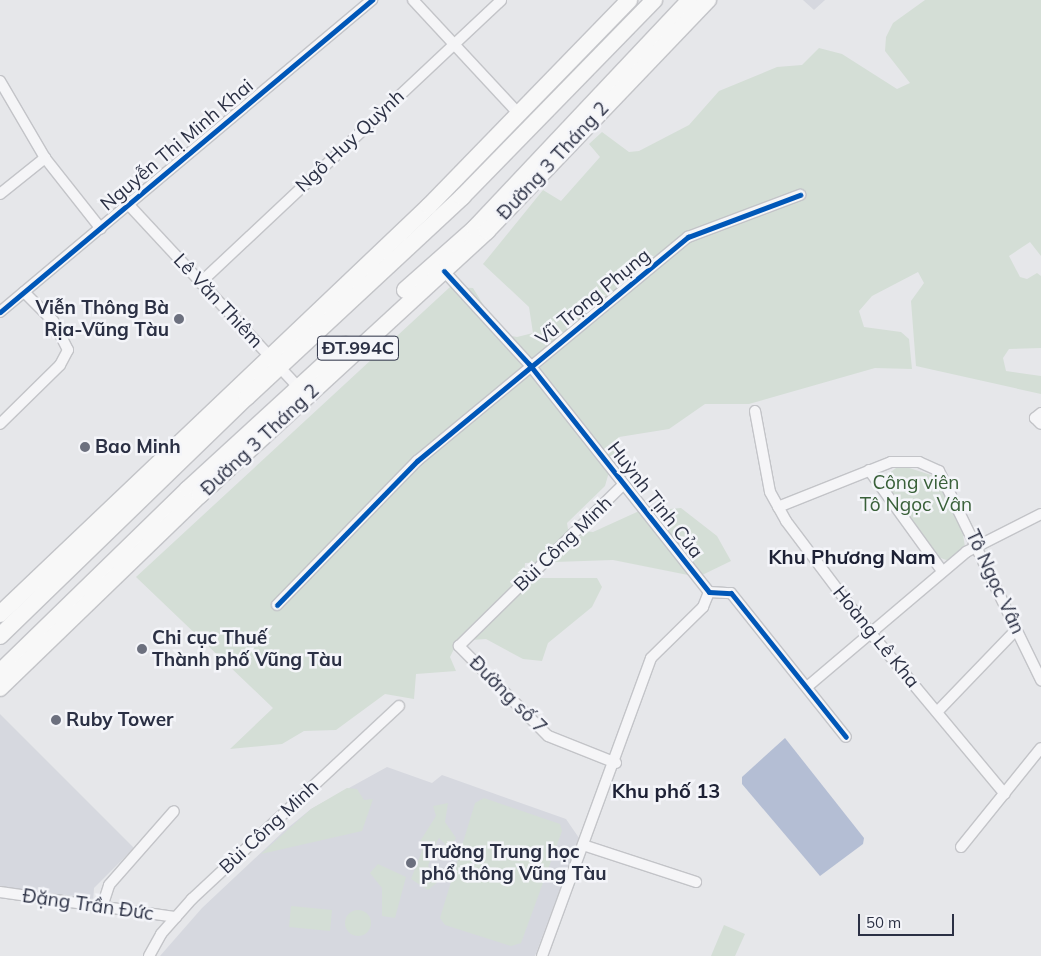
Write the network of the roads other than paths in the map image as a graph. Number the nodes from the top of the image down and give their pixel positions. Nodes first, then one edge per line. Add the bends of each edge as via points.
1 (372, 0) edge
2 (414, 0) edge
3 (501, 0) edge
4 (629, 0) edge
5 (654, 0) edge
6 (690, 0) edge
7 (708, 0) edge
8 (455, 42) junction
9 (0, 81) edge
10 (518, 113) junction
11 (45, 158) junction
12 (0, 194) edge
13 (800, 194) dead end
14 (129, 205) junction
15 (101, 228) junction
16 (409, 236) junction
17 (437, 272) junction
18 (200, 283) junction
19 (24, 292) junction
20 (0, 312) edge
21 (274, 361) junction
22 (531, 367) junction
23 (303, 392) junction
24 (755, 410) dead end
25 (0, 424) edge
26 (869, 470) junction
27 (624, 485) junction
28 (778, 507) junction
29 (1041, 514) edge
30 (978, 544) junction
31 (942, 571) junction
32 (709, 592) junction
33 (277, 605) dead end
34 (0, 614) edge
35 (1016, 630) junction
36 (869, 631) junction
37 (0, 636) edge
38 (459, 646) joint
39 (0, 672) edge
40 (1041, 680) edge
41 (806, 687) junction
42 (0, 688) edge
43 (399, 706) dead end
44 (937, 712) junction
45 (846, 737) dead end
46 (1041, 748) edge
47 (616, 763) junction
48 (1005, 794) junction
49 (174, 811) dead end
50 (583, 845) junction
51 (961, 847) dead end
52 (696, 882) dead end
53 (0, 892) edge
54 (102, 907) junction
55 (176, 917) junction
56 (149, 956) edge
57 (542, 956) edge

1 - 14 street, Nguyễn Thị Minh Khai
2 - 8 street
3 - 8 street, Ngô Huy Quỳnh
4 - 10 main road, Đường 3 Tháng 2 / ĐT.994C
5 - 16 main road, Đường 3 Tháng 2 / ĐT.994C
6 - 17 main road, Đường 3 Tháng 2 / ĐT.994C
7 - 17 main road, Đường 3 Tháng 2 / ĐT.994C
8 - 10 street
8 - 18 street, Ngô Huy Quỳnh
9 - 11 street
10 - 16 main road, Đường 3 Tháng 2 / ĐT.994C
11 - 12 street
11 - 15 street
13 - 22 street, Vũ Trọng Phụng via 688,237
14 - 15 street, Nguyễn Thị Minh Khai
14 - 18 street, Lê Văn Thiêm
15 - 19 street, Nguyễn Thị Minh Khai
16 - 21 main road, Đường 3 Tháng 2 / ĐT.994C
17 - 22 street, Huỳnh Tịnh Của
17 - 23 main road, Đường 3 Tháng 2 / ĐT.994C
18 - 21 street, Lê Văn Thiêm
19 - 20 street, Nguyễn Thị Minh Khai
19 - 25 street via 53,321 68,350 60,365
21 - 23 street, Lê Văn Thiêm
21 - 34 main road, Đường 3 Tháng 2 / ĐT.994C
21 - 37 main road, Đường 3 Tháng 2 / ĐT.994C
22 - 27 street, Huỳnh Tịnh Của
22 - 33 street, Vũ Trọng Phụng via 416,461
23 - 39 main road, Đường 3 Tháng 2 / ĐT.994C
23 - 42 main road, Đường 3 Tháng 2 / ĐT.994C
24 - 28 street, Hoàng Lê Kha via 768,483
26 - 28 street, Tô Ngọc Vân
26 - 30 street, Tô Ngọc Vân via 901,460 939,472
26 - 31 street
27 - 32 street, Huỳnh Tịnh Của
27 - 38 street, Bùi Công Minh
28 - 36 street, Hoàng Lê Kha
29 - 30 street
30 - 31 street
30 - 35 street, Tô Ngọc Vân
31 - 36 street
32 - 41 street via 731,594
32 - 47 street via 703,607 650,658
35 - 40 street, Tô Ngọc Vân
35 - 44 street
36 - 41 street
36 - 44 street, Hoàng Lê Kha
38 - 47 street, Đường số 7 via 548,736
41 - 45 street
43 - 55 street, Bùi Công Minh
44 - 48 street, Hoàng Lê Kha
46 - 48 street
47 - 50 street
48 - 51 street
49 - 54 street via 109,885
50 - 52 street
50 - 57 street
53 - 54 street, Đặng Trần Đức
54 - 55 street, Đặng Trần Đức
55 - 56 street, Bùi Công Minh

